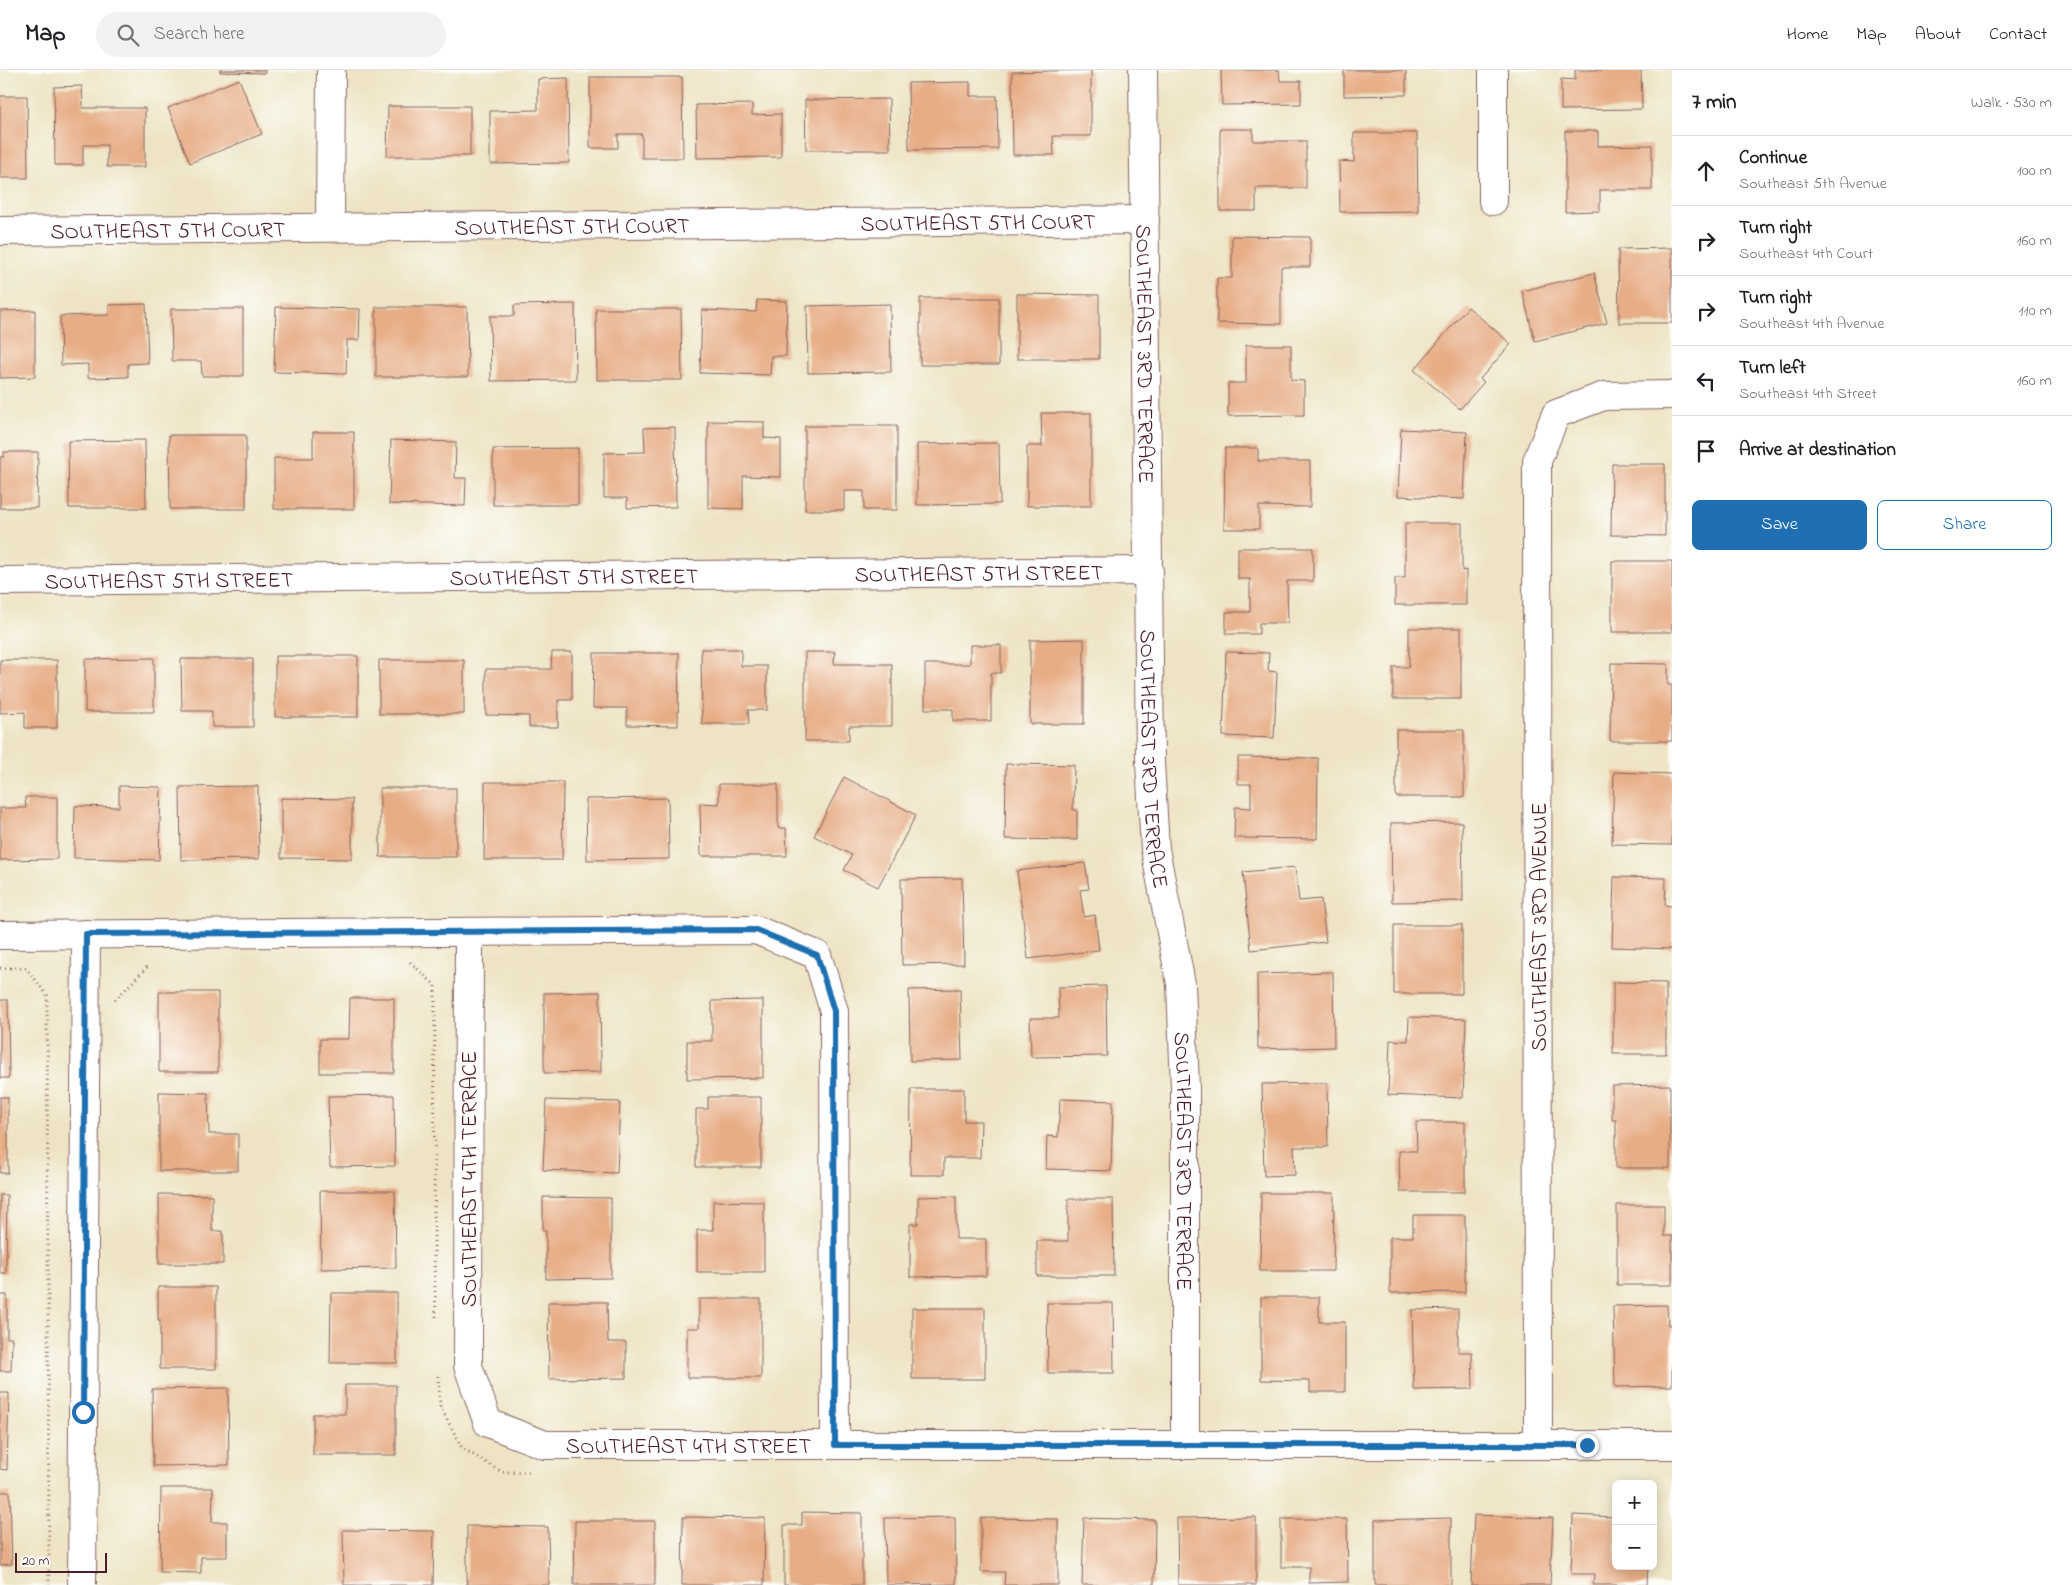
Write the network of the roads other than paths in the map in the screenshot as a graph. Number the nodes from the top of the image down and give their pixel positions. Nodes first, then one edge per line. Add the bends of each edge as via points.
1 (331, 70) edge
2 (1144, 70) edge
3 (1493, 70) edge
4 (1493, 201) dead end
5 (1145, 220) junction
6 (330, 227) junction
7 (0, 231) edge
8 (1672, 395) edge
9 (1148, 571) junction
10 (0, 581) edge
11 (468, 932) junction
12 (86, 934) junction
13 (0, 935) edge
14 (488, 1423) joint
15 (835, 1445) junction
16 (1185, 1445) junction
17 (1538, 1445) junction
18 (1672, 1445) edge
19 (82, 1585) edge

1 - 6 street
2 - 5 street, SOUTHEAST 3RD TERRACE
3 - 4 street
5 - 6 street, SOUTHEAST 5TH COURT
5 - 9 street, SOUTHEAST 3RD TERRACE
6 - 7 street, SOUTHEAST 5TH COURT
8 - 17 street, SOUTHEAST 3RD AVENUE via 1604,396 1556,414 1538,461
9 - 10 street, SOUTHEAST 5TH STREET
9 - 16 street, SOUTHEAST 3RD TERRACE via 1150,762 1155,849 1181,984 1185,1088
11 - 12 street
11 - 14 street, SOUTHEAST 4TH TERRACE via 468,1366
11 - 15 street via 756,930 817,955 834,1011
12 - 13 street
12 - 19 street
14 - 15 street, SOUTHEAST 4TH STREET via 545,1445
15 - 16 street, SOUTHEAST 4TH STREET
16 - 17 street, SOUTHEAST 4TH STREET
17 - 18 street, SOUTHEAST 4TH STREET

